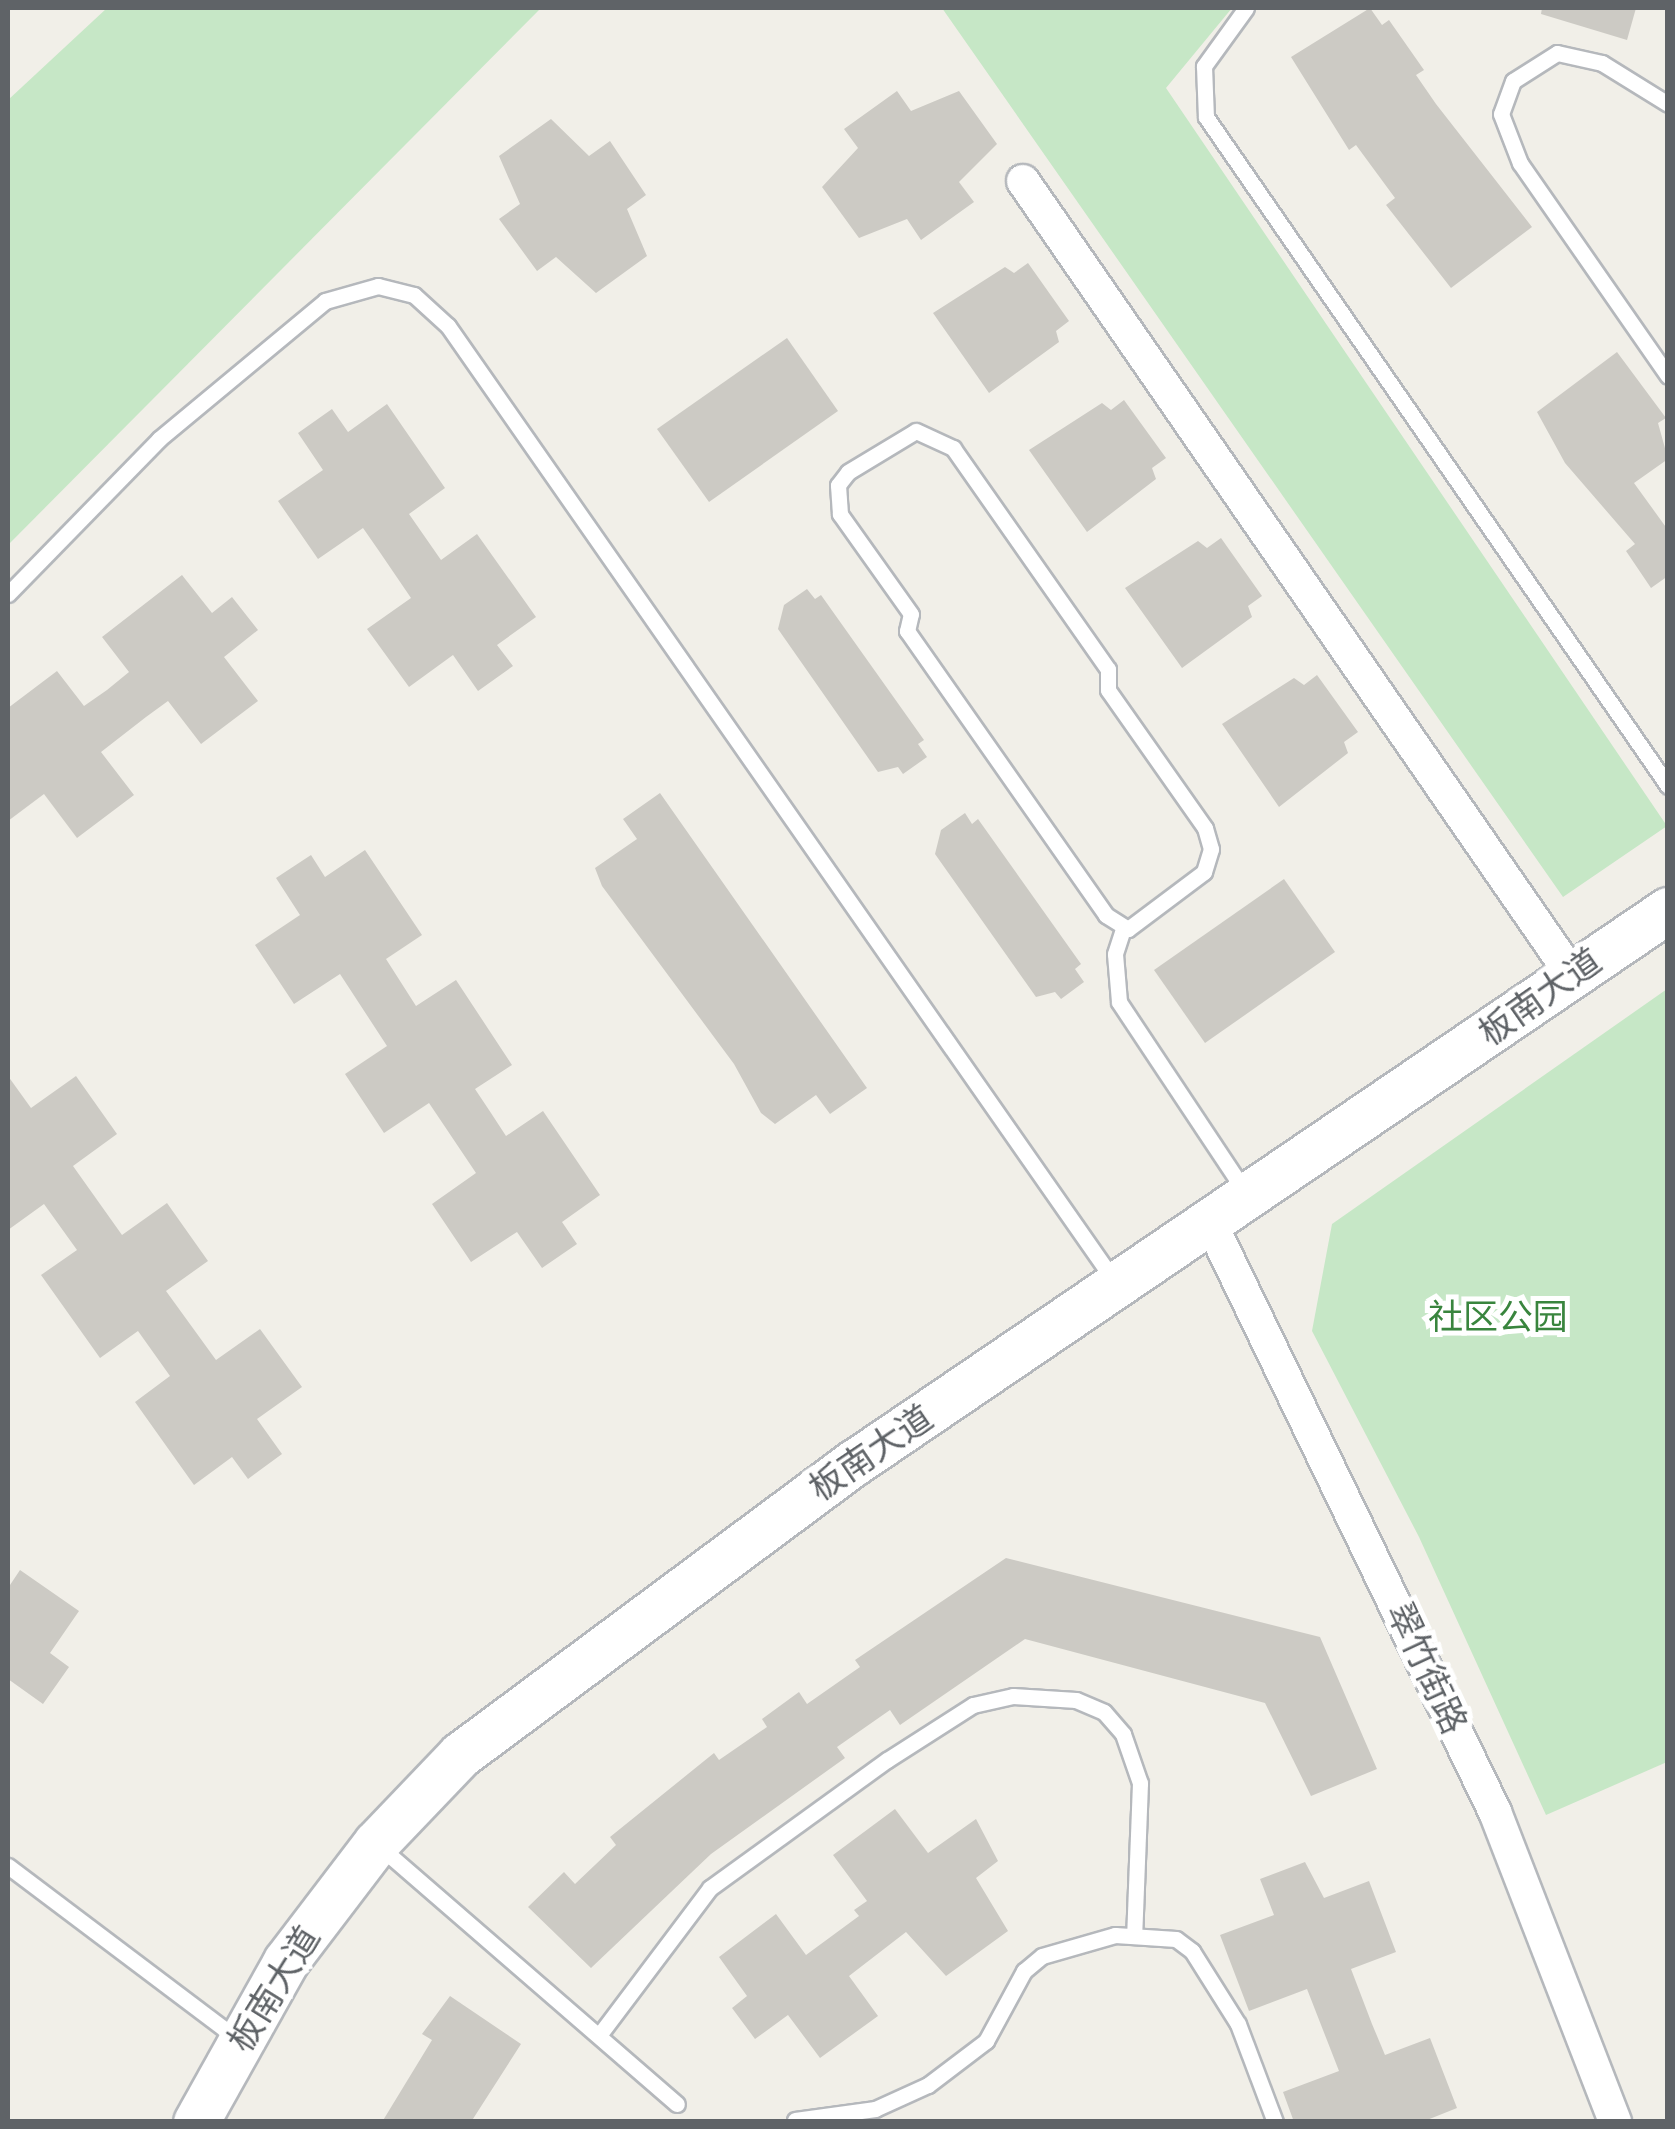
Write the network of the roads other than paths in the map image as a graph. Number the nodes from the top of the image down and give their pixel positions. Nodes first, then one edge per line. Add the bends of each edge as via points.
1 (1246, 8) edge
2 (1668, 104) edge
3 (1023, 180) dead end
4 (1668, 376) edge
5 (8, 594) edge
6 (1668, 786) edge
7 (1668, 910) edge
8 (1124, 929) junction
9 (1572, 975) junction
10 (1250, 1200) junction
11 (1212, 1226) junction
12 (1118, 1288) junction
13 (376, 1843) junction
14 (8, 1866) edge
15 (1134, 1936) junction
16 (600, 2034) junction
17 (240, 2041) junction
18 (677, 2104) dead end
19 (795, 2120) edge
20 (196, 2122) edge
21 (1275, 2122) edge
22 (1615, 2122) edge

1 - 6 lane via 1204,66 1206,117
2 - 4 lane via 1602,64 1558,53 1512,81 1502,114 1520,163
3 - 9 street
5 - 12 lane via 159,439 326,301 378,286 414,295 448,326
7 - 9 main road, 板南大道
8 - 8 lane via 907,631 910,614 840,514 842,479 900,435 928,432 953,448 1108,669 1108,690 1205,828 1211,849 1202,875
8 - 10 lane via 1115,954 1119,1002
9 - 10 main road, 板南大道
10 - 11 main road, 板南大道
11 - 12 main road, 板南大道
11 - 22 street, 翠竹街路 via 1494,1812
12 - 13 main road, 板南大道 via 855,1462 558,1675 460,1755
13 - 16 lane
13 - 17 main road, 板南大道 via 286,1961
14 - 17 lane
15 - 16 lane via 1140,1782 1123,1734 1104,1712 1076,1700 1012,1696 974,1706 888,1760 710,1888
15 - 19 lane via 1084,1939 1042,1956 1024,1972 986,2041 928,2086 875,2110
15 - 21 lane via 1176,1939 1211,1974
16 - 18 lane
17 - 20 main road, 板南大道

